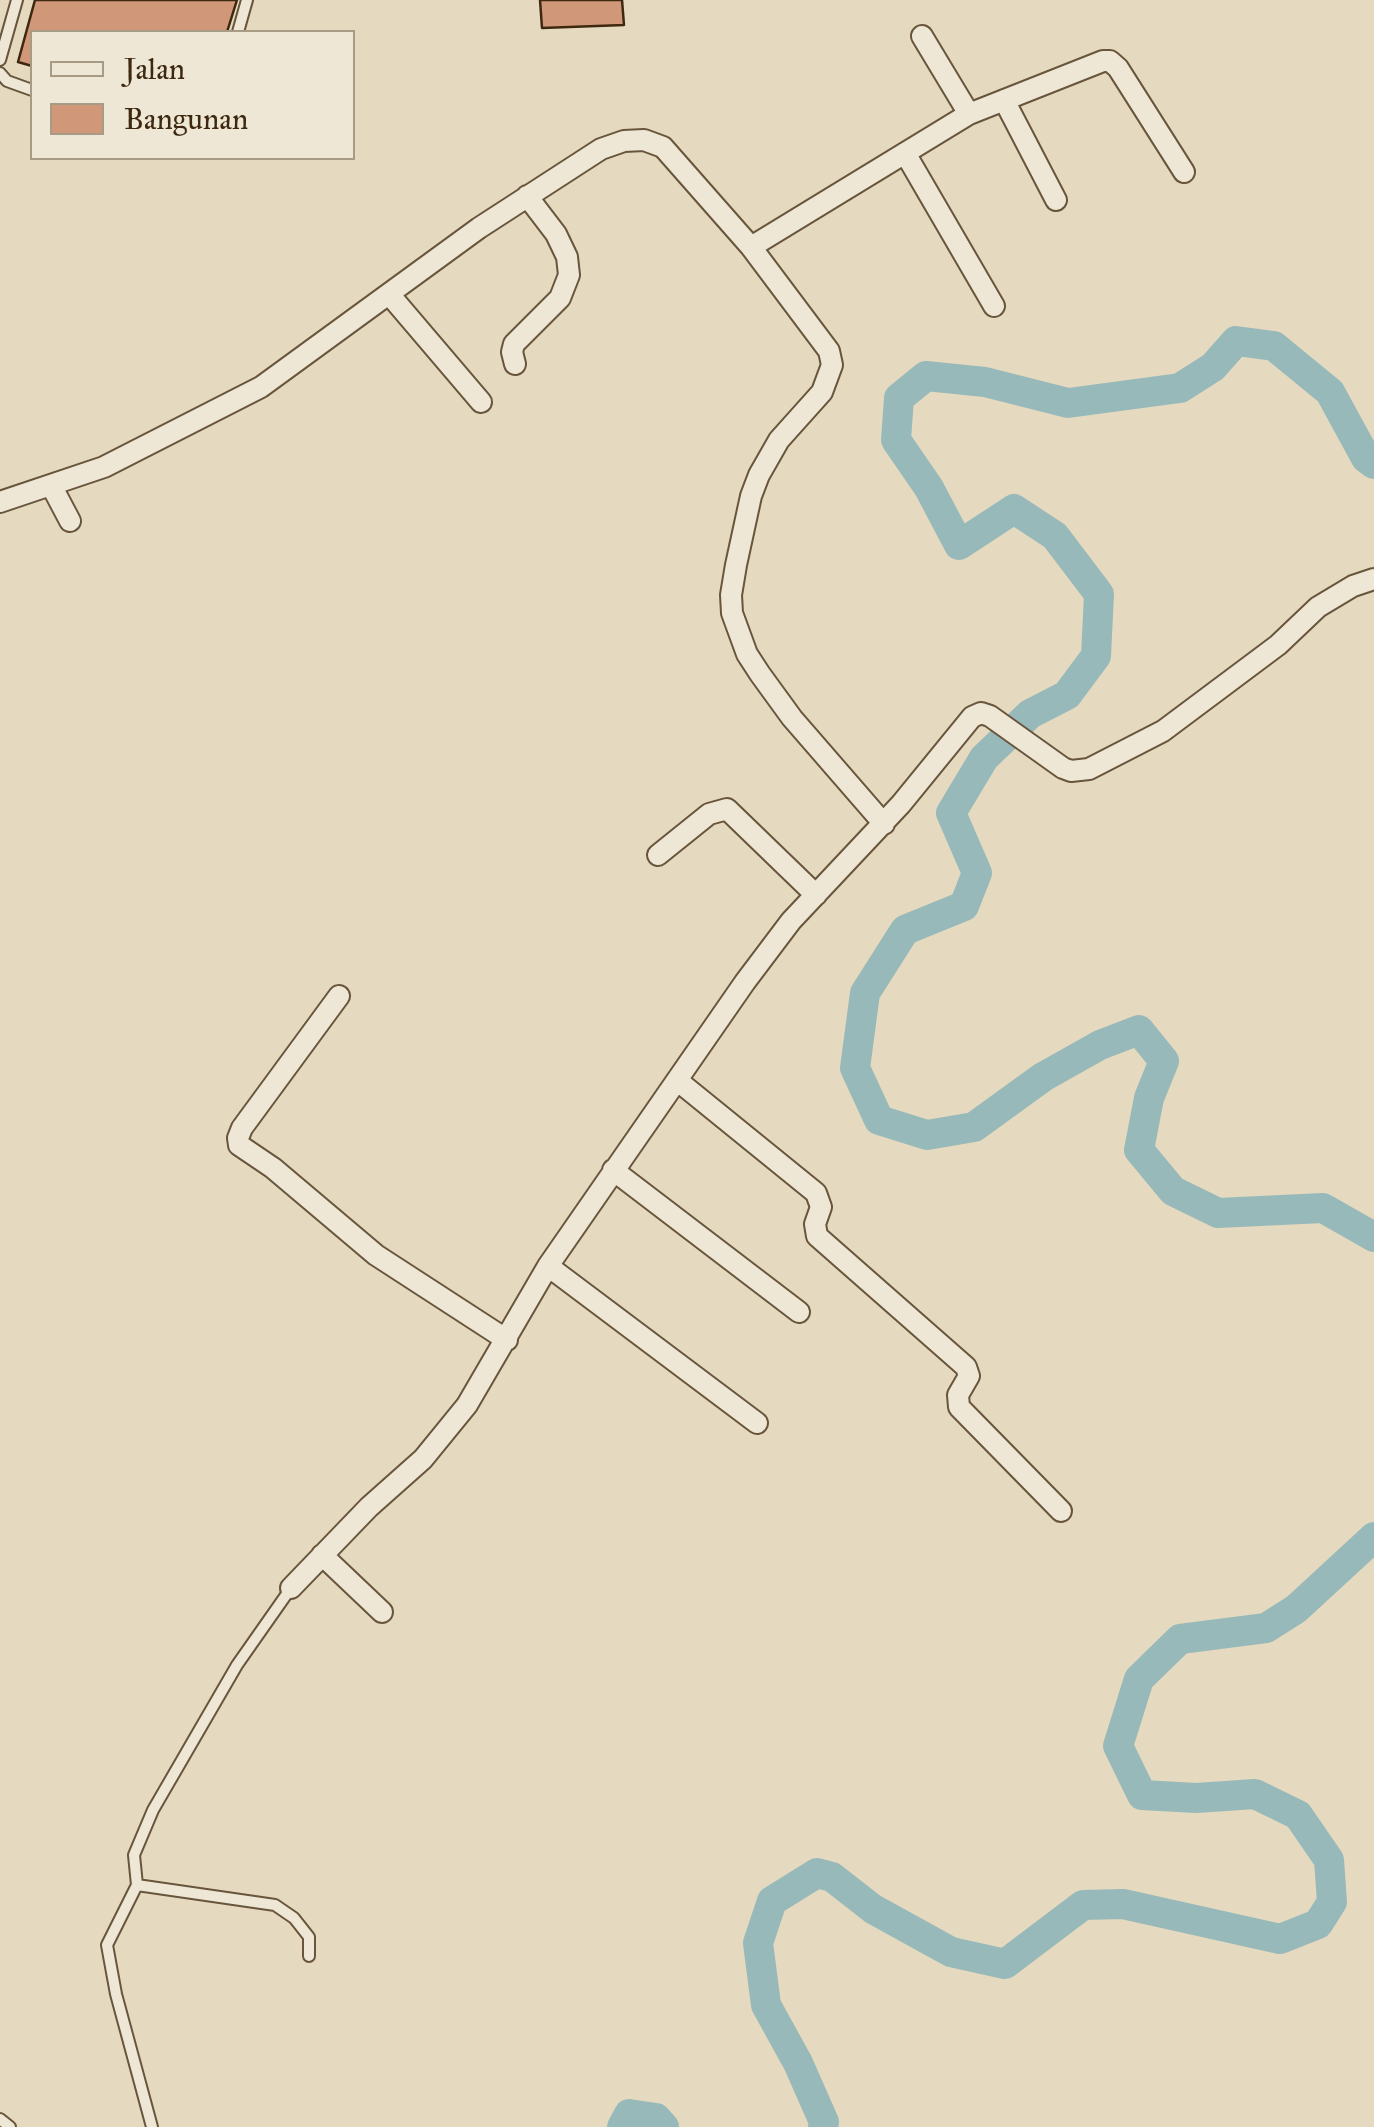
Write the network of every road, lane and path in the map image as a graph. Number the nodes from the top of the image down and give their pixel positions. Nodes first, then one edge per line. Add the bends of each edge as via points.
1 (17, 0) edge
2 (248, 0) edge
3 (239, 30) edge
4 (922, 36) dead end
5 (0, 60) edge
6 (0, 73) edge
7 (30, 89) edge
8 (1004, 100) junction
9 (969, 114) junction
10 (905, 152) junction
11 (1184, 172) dead end
12 (527, 196) junction
13 (1056, 200) dead end
14 (752, 247) junction
15 (389, 294) junction
16 (994, 306) dead end
17 (515, 364) dead end
18 (481, 402) dead end
19 (51, 485) junction
20 (0, 502) edge
21 (70, 521) dead end
22 (1374, 580) edge
23 (884, 824) junction
24 (658, 855) dead end
25 (816, 896) junction
26 (339, 996) dead end
27 (678, 1081) junction
28 (612, 1170) junction
29 (548, 1266) junction
30 (800, 1312) dead end
31 (507, 1340) junction
32 (757, 1422) dead end
33 (1061, 1512) dead end
34 (322, 1556) junction
35 (291, 1588) joint
36 (382, 1612) dead end
37 (137, 1885) junction
38 (309, 1956) dead end
39 (0, 2120) edge
40 (10, 2127) edge
41 (152, 2127) edge

1 - 5 lane
2 - 3 lane
4 - 9 street
6 - 7 lane
8 - 9 street
8 - 11 street via 1110,61
8 - 13 street
9 - 10 street
10 - 14 street
10 - 16 street
12 - 14 street via 601,148 644,140 675,157
12 - 15 street
12 - 17 street via 556,234 569,276 560,298 514,344
14 - 23 street via 829,351 832,365 822,392 787,429 759,475 741,534 732,613 760,674
15 - 18 street
15 - 19 street via 261,386 104,467
19 - 20 street
19 - 21 street
22 - 23 street via 1334,596 1205,702 1100,765 1071,771 990,716 972,717
23 - 25 street
24 - 25 street via 709,814 727,809
25 - 27 street via 745,982
26 - 31 street via 242,1128 240,1145 376,1256
27 - 28 street
27 - 33 street via 816,1194 822,1206 817,1236 966,1367 959,1407
28 - 29 street
28 - 30 street
29 - 31 street
29 - 32 street
31 - 34 street via 422,1460
34 - 35 street
34 - 36 street
35 - 37 lane via 236,1665 153,1810 134,1855
37 - 38 lane via 275,1905 308,1938
37 - 41 lane via 107,1945
39 - 40 lane

